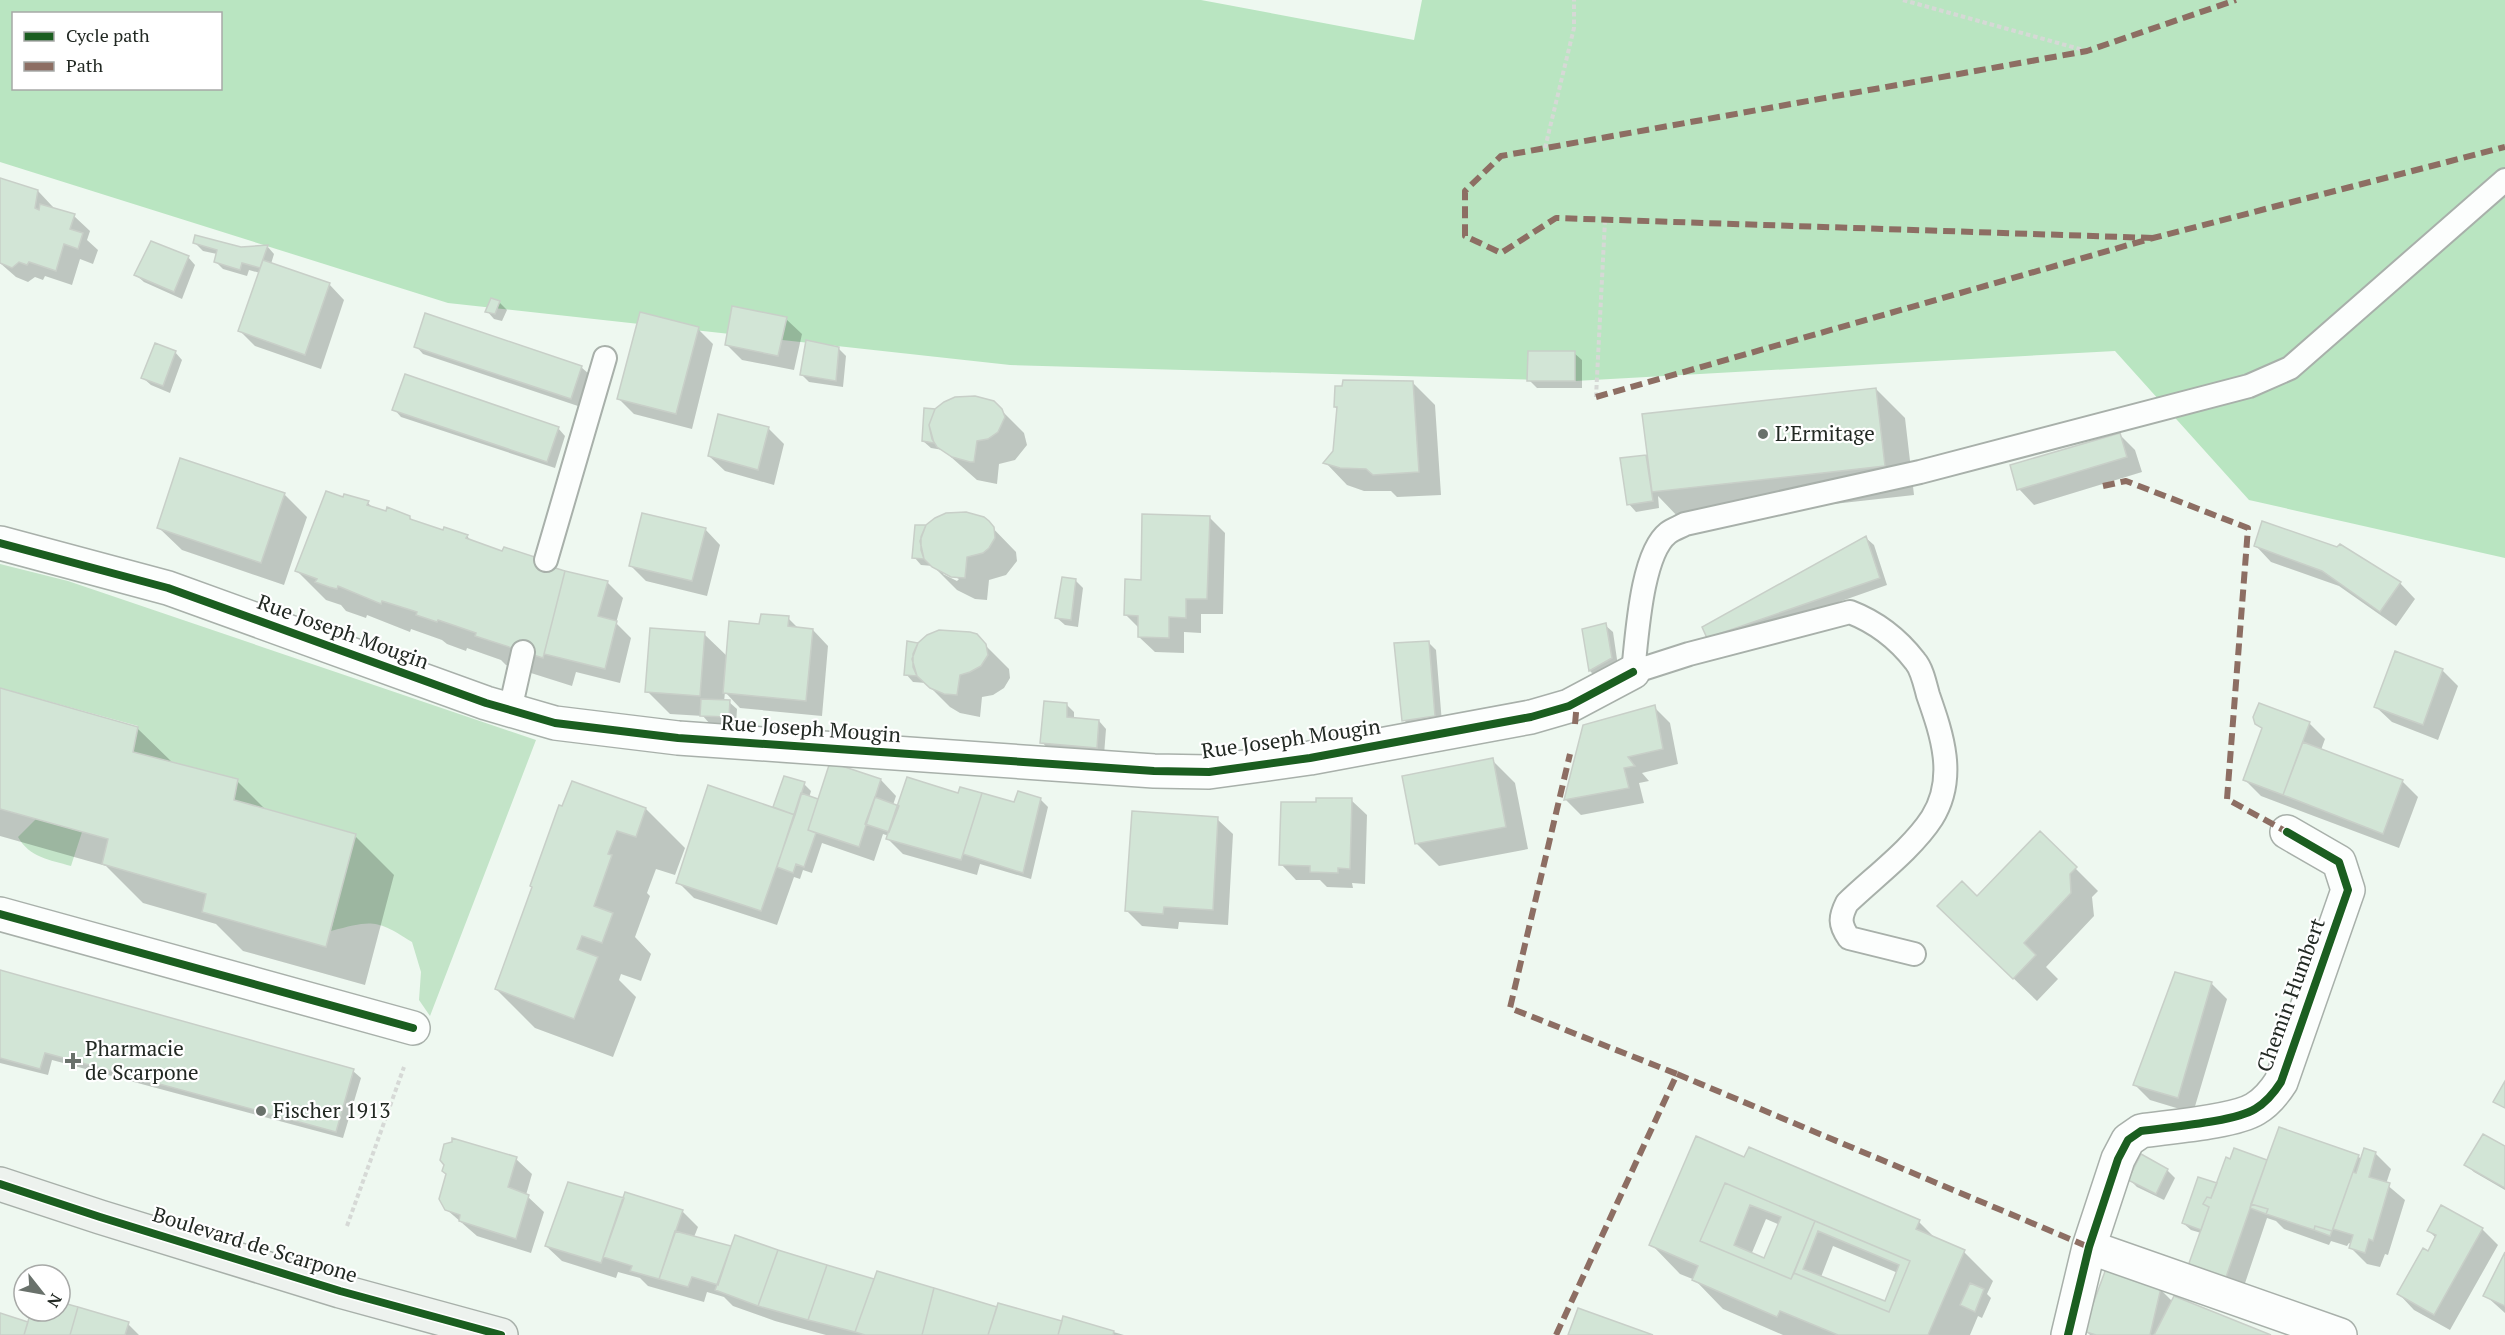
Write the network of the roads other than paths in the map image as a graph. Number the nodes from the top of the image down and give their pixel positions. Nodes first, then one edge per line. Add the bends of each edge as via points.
1 (2505, 180) edge
2 (605, 358) dead end
3 (0, 543) edge
4 (546, 561) dead end
5 (523, 652) dead end
6 (1633, 672) junction
7 (510, 710) junction
8 (2287, 832) dead end
9 (0, 914) edge
10 (1914, 954) dead end
11 (410, 1043) road end
12 (0, 1184) edge
13 (2089, 1246) junction
14 (434, 1326) edge
15 (501, 1335) edge
16 (2068, 1335) edge
17 (2340, 1335) edge

1 - 6 lane via 2290,368 2274,376 2249,386 1920,472 1685,524 1667,533 1654,553 1643,585
2 - 4 lane
3 - 7 street, Rue Joseph Mougin via 168,588
5 - 7 lane
6 - 7 street, Rue Joseph Mougin via 1569,706 1531,717 1310,758 1209,772 678,738 555,723
6 - 10 lane via 1850,612 1890,634 1917,663 1943,737 1947,770 1942,797 1932,818 1848,903 1841,916 1841,927 1849,938
8 - 13 street, Chemin Humbert via 2339,862 2348,890 2281,1082 2271,1097 2254,1110 2141,1131 2128,1140
9 - 11 street
12 - 14 main road, Boulevard de Scarpone via 317,1284
13 - 16 street, Chemin Humbert
13 - 17 street
14 - 15 main road, Boulevard de Scarpone

